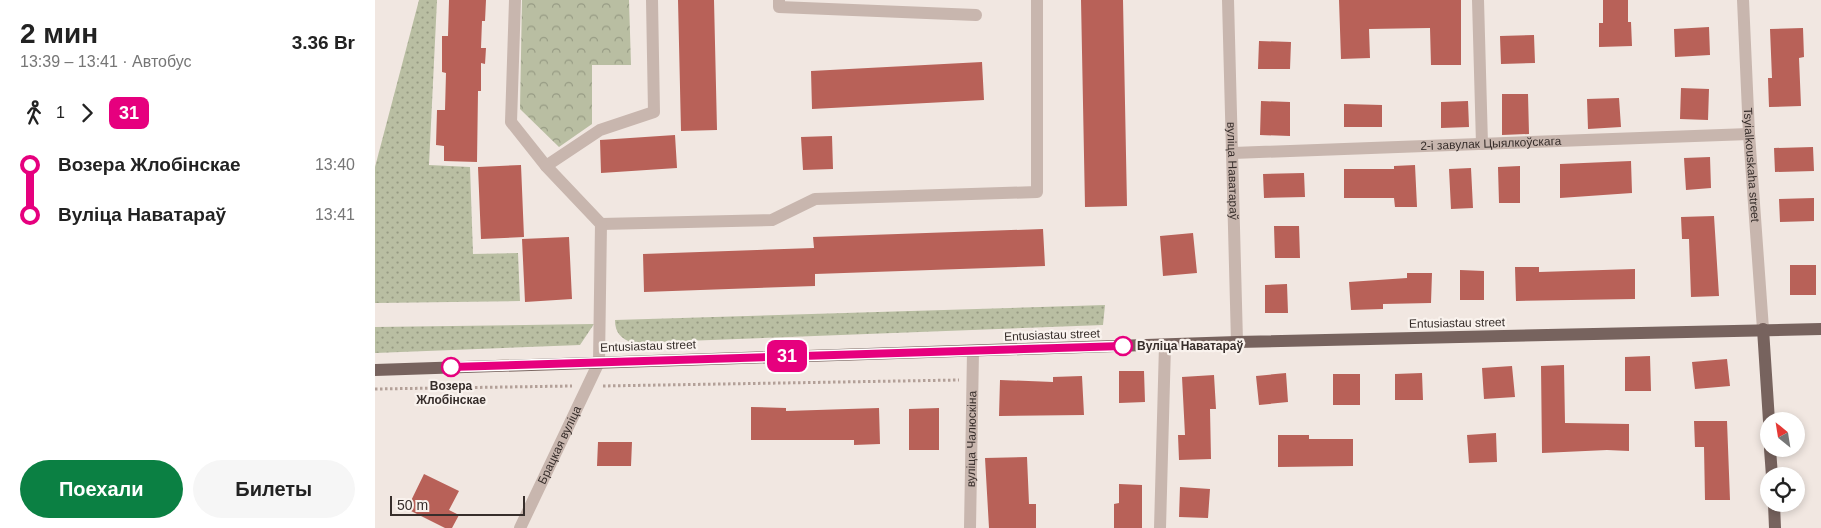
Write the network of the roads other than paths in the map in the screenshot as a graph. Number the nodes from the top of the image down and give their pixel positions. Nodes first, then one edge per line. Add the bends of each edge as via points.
1 (515, 0) edge
2 (652, 0) edge
3 (779, 0) edge
4 (1037, 0) edge
5 (1228, 0) edge
6 (1478, 0) edge
7 (1743, 0) edge
8 (977, 15) dead end
9 (1749, 134) junction
10 (1482, 144) junction
11 (1233, 153) junction
12 (546, 166) junction
13 (601, 224) junction
14 (1821, 329) edge
15 (1763, 330) junction
16 (1237, 342) junction
17 (1165, 345) junction
18 (973, 352) junction
19 (599, 362) junction
20 (375, 370) edge
21 (1768, 412) edge
22 (1774, 512) edge
23 (520, 528) edge
24 (970, 528) edge
25 (1160, 528) edge
26 (1775, 528) edge

1 - 12 street via 511,122
2 - 12 street via 654,112 600,130
3 - 8 street via 779,7
4 - 13 street via 1037,192 815,199 772,220
5 - 11 street, вуліца Наватараў
6 - 10 street
7 - 9 street, Tsyialkouskaha street
9 - 10 street, 2-і завулак Цыялкоўскага
9 - 15 street, Tsyialkouskaha street
10 - 11 street, 2-і завулак Цыялкоўскага
11 - 16 street, вуліца Наватараў
12 - 13 street
13 - 19 street
14 - 15 main road, Entusiastau street
15 - 16 main road, Entusiastau street
15 - 21 main road
16 - 17 main road, Entusiastau street
17 - 18 main road, Entusiastau street
17 - 25 street
18 - 19 main road, Entusiastau street
18 - 24 street, вуліца Чалюскіна
19 - 20 main road, Entusiastau street
19 - 23 street, Брацкая вуліца
22 - 26 main road

